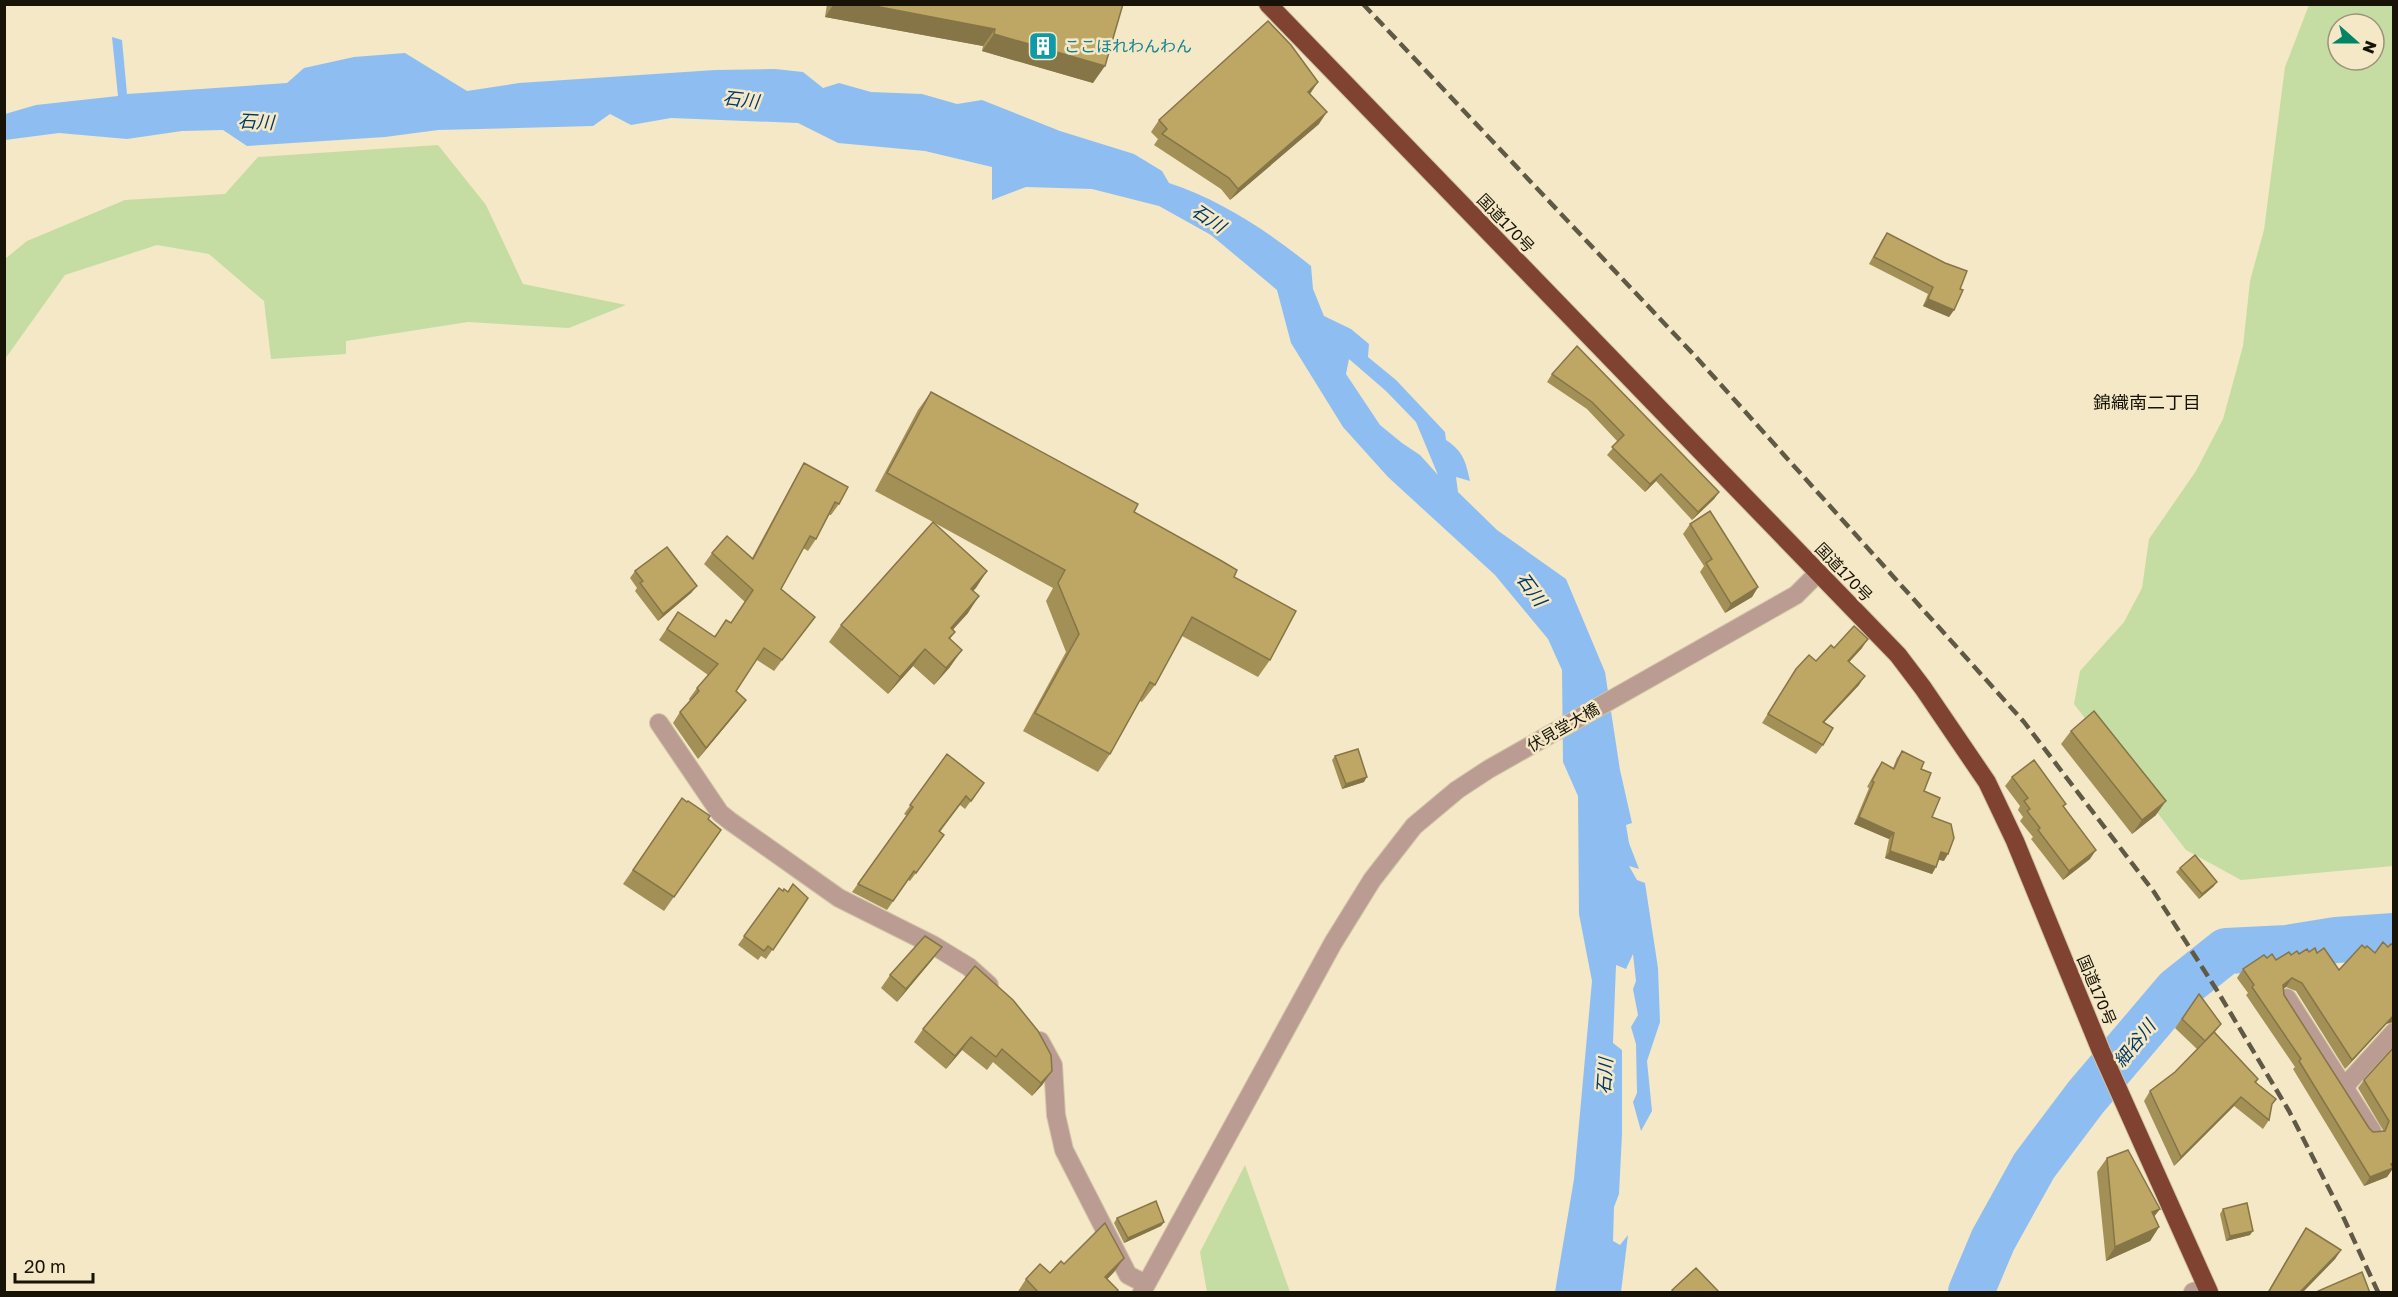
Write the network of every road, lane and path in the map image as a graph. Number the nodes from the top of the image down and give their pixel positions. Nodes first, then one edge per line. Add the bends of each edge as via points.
1 (1268, 4) edge
2 (1818, 573) junction
3 (658, 723) dead end
4 (1003, 998) edge
5 (2287, 998) edge
6 (1032, 1030) edge
7 (2391, 1039) edge
8 (2344, 1088) junction
9 (2372, 1131) edge
10 (1144, 1288) edge
11 (2203, 1291) edge

1 - 2 highway, 国道170号
2 - 10 street, 伏見堂大橋 via 1796,595 1490,769 1414,826 1372,880 1333,943
2 - 11 highway, 国道170号 via 1898,655 1987,782
3 - 4 street via 720,813 730,821 839,898 933,945 969,968
5 - 8 street
6 - 10 street via 1053,1065 1056,1115 1064,1150 1128,1275
7 - 8 street
8 - 9 street

